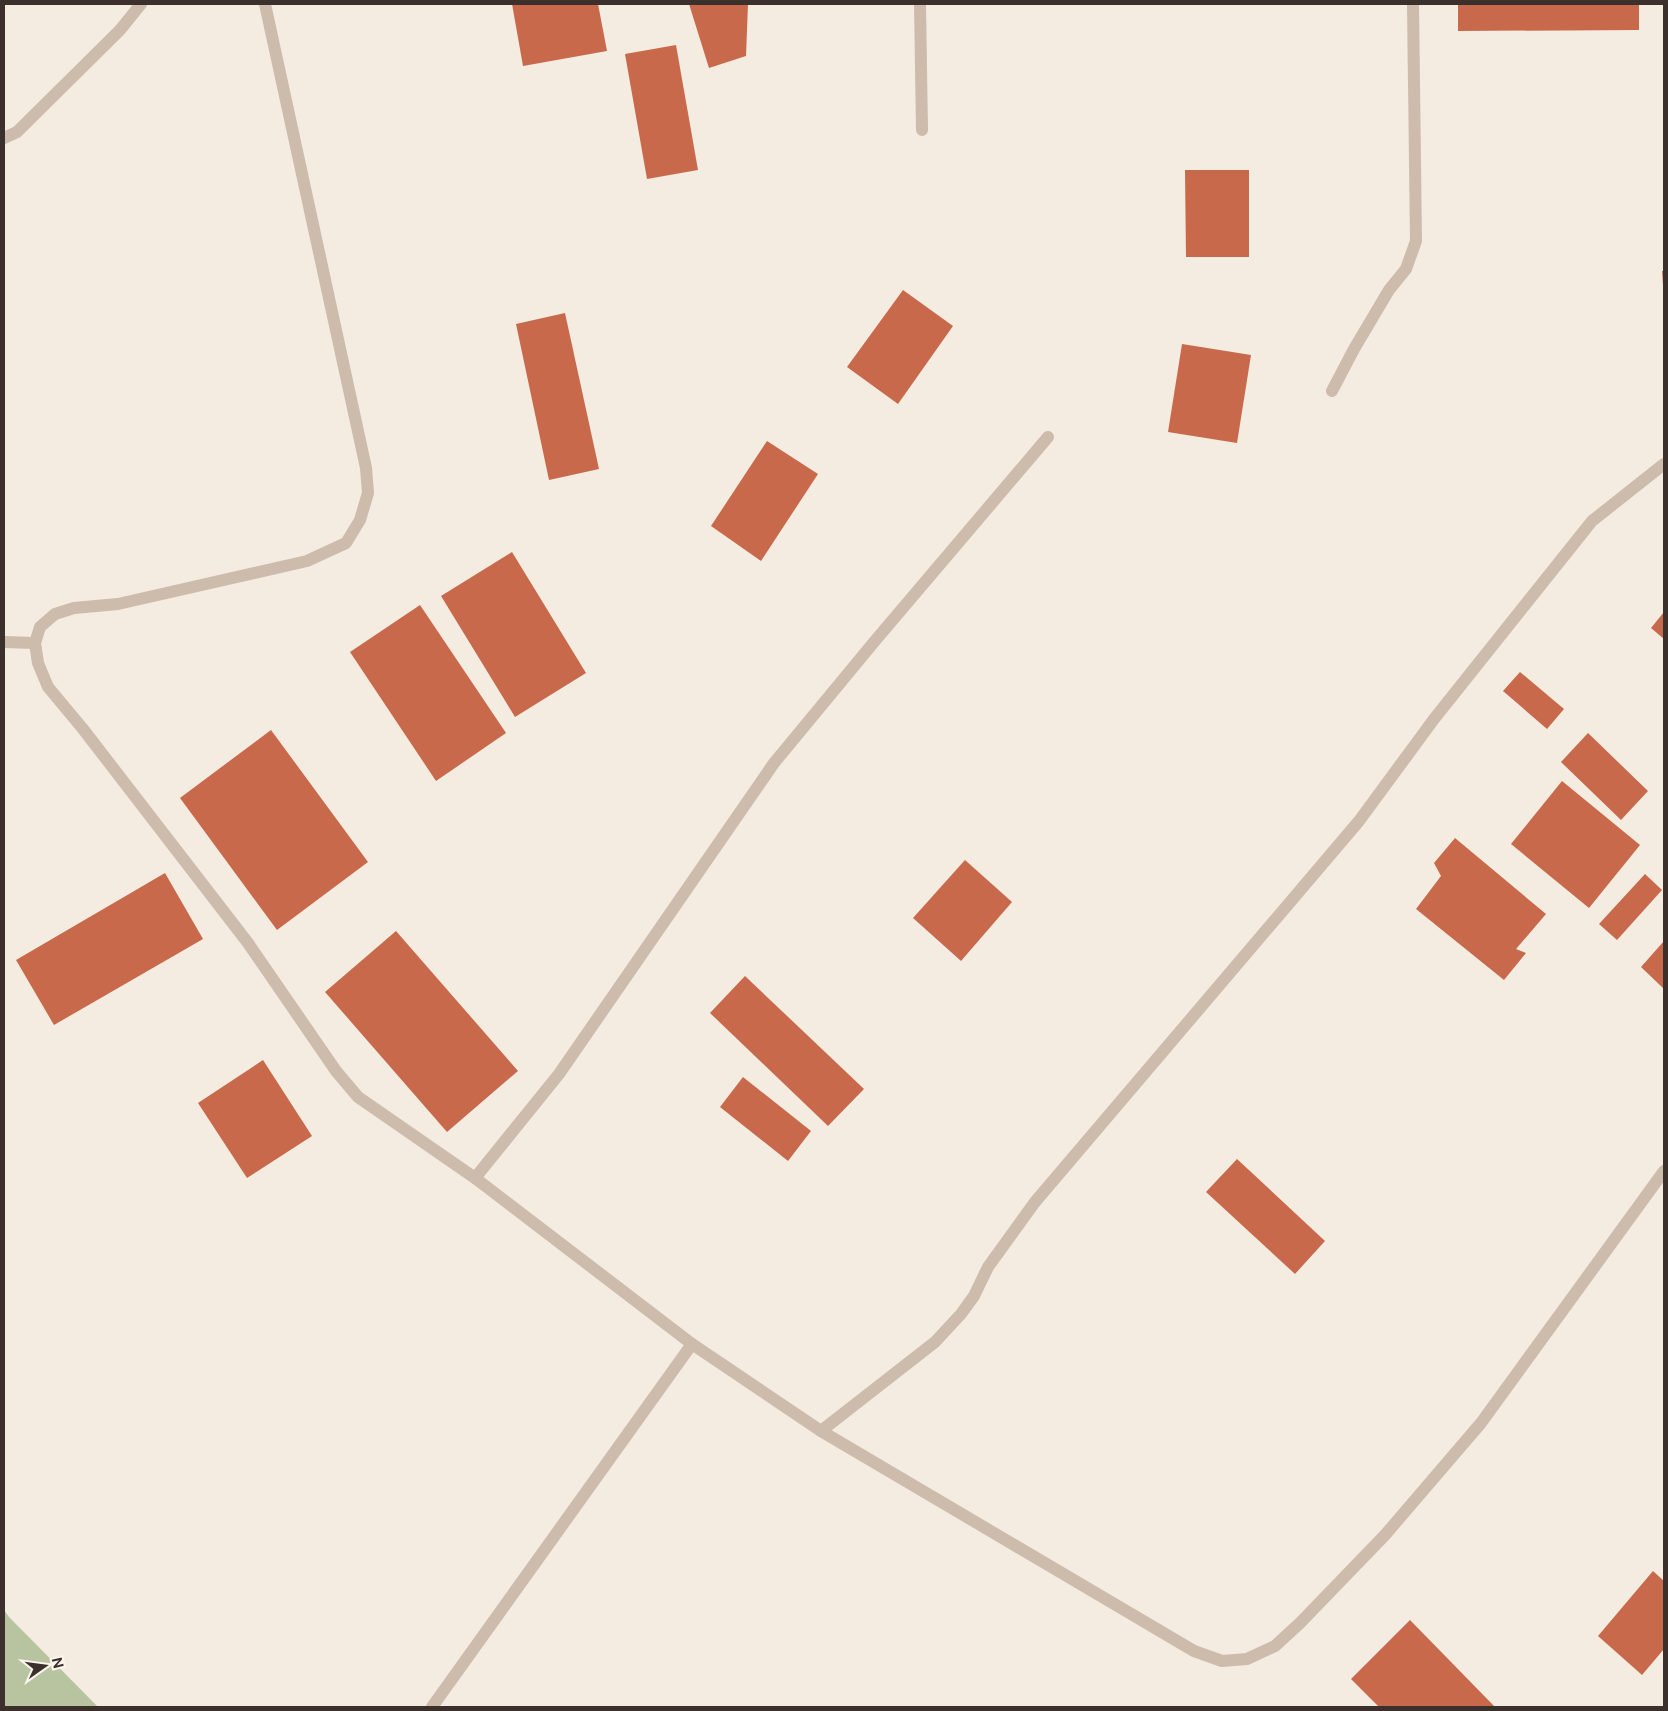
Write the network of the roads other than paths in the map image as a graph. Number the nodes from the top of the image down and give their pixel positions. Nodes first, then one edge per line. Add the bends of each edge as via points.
1 (141, 4) edge
2 (265, 4) edge
3 (920, 4) edge
4 (1413, 4) edge
5 (922, 130) dead end
6 (4, 138) edge
7 (1332, 391) dead end
8 (1048, 437) dead end
9 (1664, 464) edge
10 (4, 642) edge
11 (35, 643) junction
12 (1664, 1171) edge
13 (475, 1178) junction
14 (692, 1344) junction
15 (820, 1431) junction
16 (432, 1707) edge

1 - 6 street via 120,30 17,132
2 - 11 street via 366,468 368,493 360,520 346,542 307,561 118,604 74,608 55,614 40,627
3 - 5 street
4 - 7 street via 1416,241 1406,269 1389,290
8 - 13 street via 774,763 559,1074
9 - 15 street via 1592,521 1434,719 1359,821 1035,1202 988,1267 961,1314 935,1342
10 - 11 street
11 - 13 street via 38,664 48,687 248,943 336,1071 358,1096
12 - 15 street via 1481,1423 1385,1535 1300,1624 1276,1646 1247,1659 1222,1661 1194,1651
13 - 14 street
14 - 15 street
14 - 16 street

